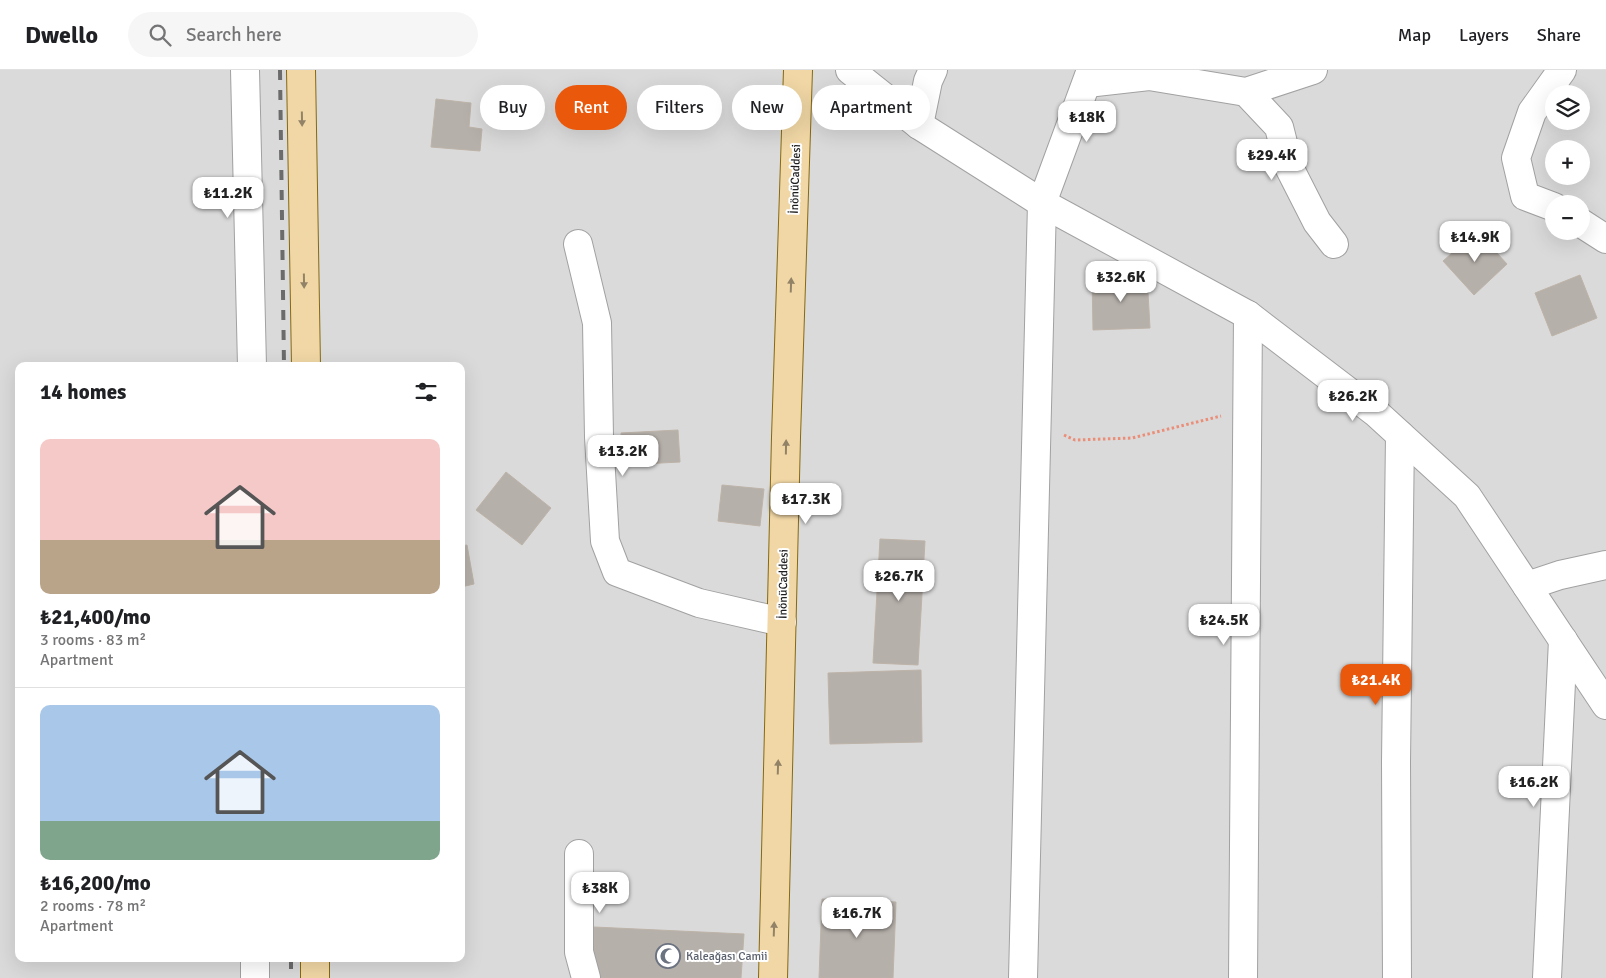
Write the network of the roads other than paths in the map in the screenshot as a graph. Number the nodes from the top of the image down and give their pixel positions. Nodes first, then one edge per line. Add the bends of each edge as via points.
1 (246, 70) edge
2 (301, 70) edge
3 (798, 70) edge
4 (850, 70) edge
5 (934, 70) edge
6 (1313, 70) edge
7 (1562, 70) edge
8 (1089, 77) edge
9 (869, 85) edge
10 (927, 85) edge
11 (1246, 92) junction
12 (927, 130) edge
13 (1042, 203) junction
14 (1545, 204) edge
15 (1590, 229) edge
16 (1606, 239) edge
17 (578, 244) dead end
18 (1334, 244) dead end
19 (1248, 315) junction
20 (252, 362) edge
21 (306, 362) edge
22 (1400, 435) junction
23 (1606, 566) edge
24 (1527, 586) junction
25 (782, 622) junction
26 (1563, 640) junction
27 (1606, 705) edge
28 (579, 854) dead end
29 (255, 962) edge
30 (315, 962) edge
31 (255, 978) edge
32 (315, 978) edge
33 (586, 978) edge
34 (772, 978) edge
35 (1022, 978) edge
36 (1244, 978) edge
37 (1397, 978) edge
38 (1547, 978) edge

1 - 20 street
2 -> 21 main road
25 -> 3 main road, İnönüCaddesi
4 - 9 street
5 - 10 street
6 - 11 street
7 - 14 street via 1532,112 1516,158 1525,196
8 - 11 street via 1149,76
8 - 13 street
11 - 18 street via 1279,127 1289,166 1317,222
12 - 13 street
13 - 19 street
13 - 35 street
15 - 16 street
17 - 25 street via 597,323 605,541 617,572 698,603
19 - 22 street via 1375,412
19 - 36 street
22 - 24 street via 1467,496
22 - 37 street
23 - 24 street via 1560,575
24 - 26 street
34 -> 25 main road, İnönüCaddesi
26 - 27 street
26 - 38 street
28 - 33 street via 579,952
29 - 31 street
30 - 32 main road

